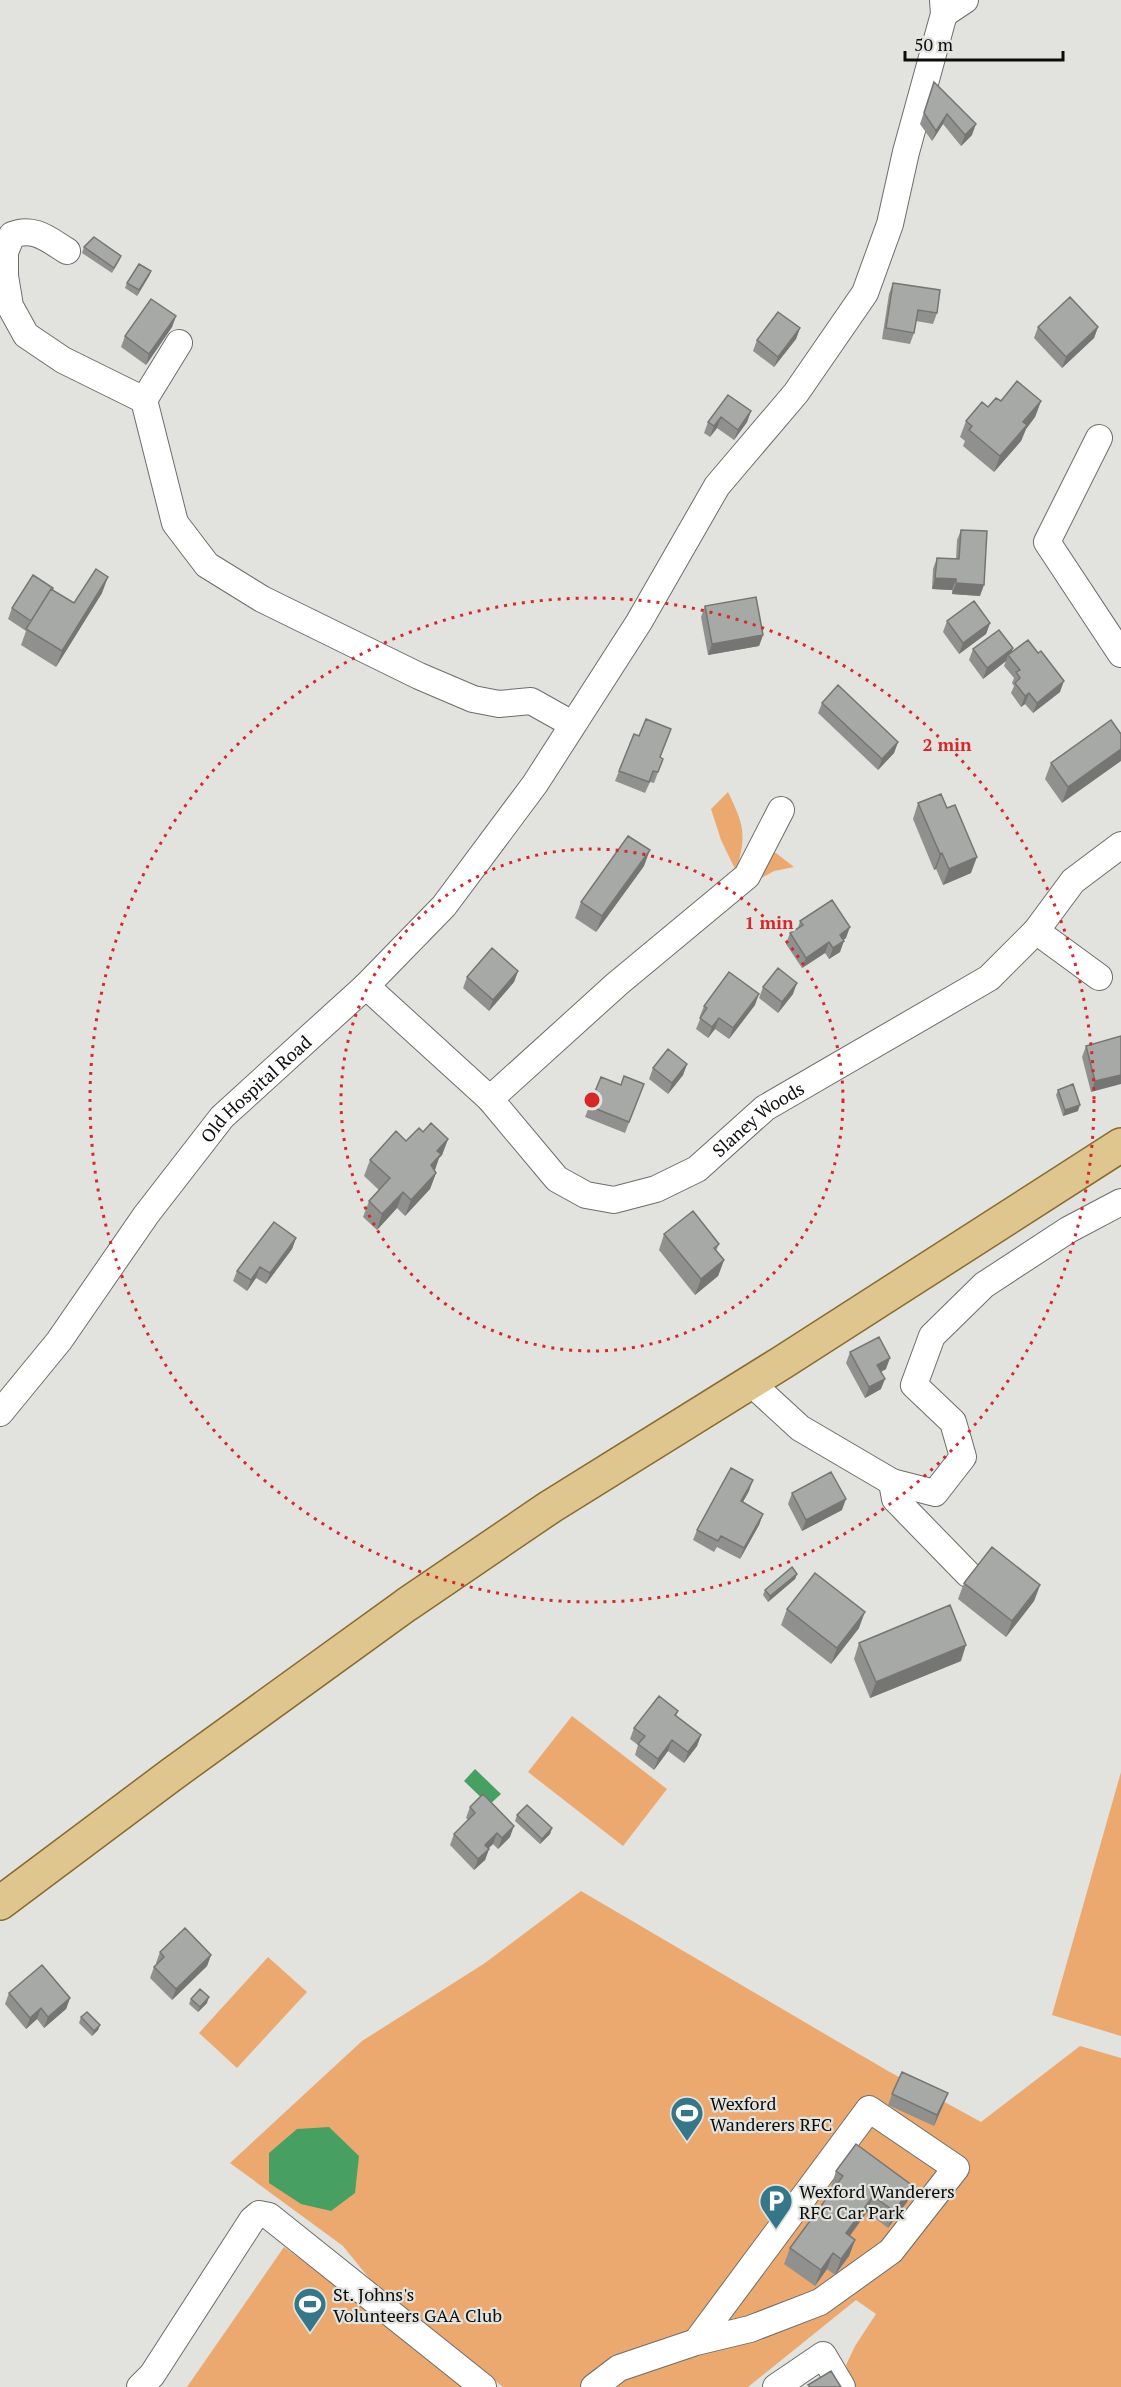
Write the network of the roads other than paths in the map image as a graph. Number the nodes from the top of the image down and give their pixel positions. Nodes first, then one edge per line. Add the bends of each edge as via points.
1 (965, 0) edge
2 (943, 7) edge
3 (67, 251) dead end
4 (179, 343) dead end
5 (144, 400) junction
6 (1099, 438) dead end
7 (1121, 654) edge
8 (572, 724) junction
9 (781, 810) dead end
10 (1121, 845) edge
11 (1036, 931) junction
12 (1099, 977) dead end
13 (366, 986) junction
14 (490, 1099) junction
15 (1121, 1145) edge
16 (1121, 1202) edge
17 (750, 1382) junction
18 (0, 1413) edge
19 (892, 1482) junction
20 (968, 1574) edge
21 (0, 1903) edge
22 (696, 2342) junction
23 (140, 2387) edge
24 (483, 2387) edge
25 (594, 2387) edge
26 (776, 2387) edge
27 (842, 2387) edge

1 - 2 street
2 - 8 street, Old Hospital Road via 890,224 864,292 796,393 717,486 639,622
3 - 5 street via 37,233 23,230 12,235 5,252 10,306 26,335 63,360
4 - 5 street
5 - 8 street via 175,523 207,565 262,599 419,676 473,699 499,704 531,701
6 - 7 street via 1047,542
8 - 13 street, Old Hospital Road via 535,784 444,906
9 - 14 street via 747,876 617,984
10 - 11 street, Slaney Woods via 1073,881
11 - 12 street
11 - 14 street, Slaney Woods via 989,978 765,1108 697,1169 656,1189 614,1200 586,1195 557,1179
13 - 14 street, Slaney Woods
13 - 18 street, Old Hospital Road via 222,1117 146,1215 59,1341
15 - 17 main road
16 - 19 street via 1068,1230 984,1284 932,1336 914,1385 953,1422 963,1457 935,1493
17 - 19 street via 800,1428
17 - 21 main road via 550,1507 406,1605
19 - 20 street via 895,1499
22 - 22 street via 750,2329 820,2302 891,2251 956,2168 869,2109
22 - 25 street via 619,2368
23 - 24 street via 152,2375 259,2214 268,2216
26 - 27 street via 823,2355

